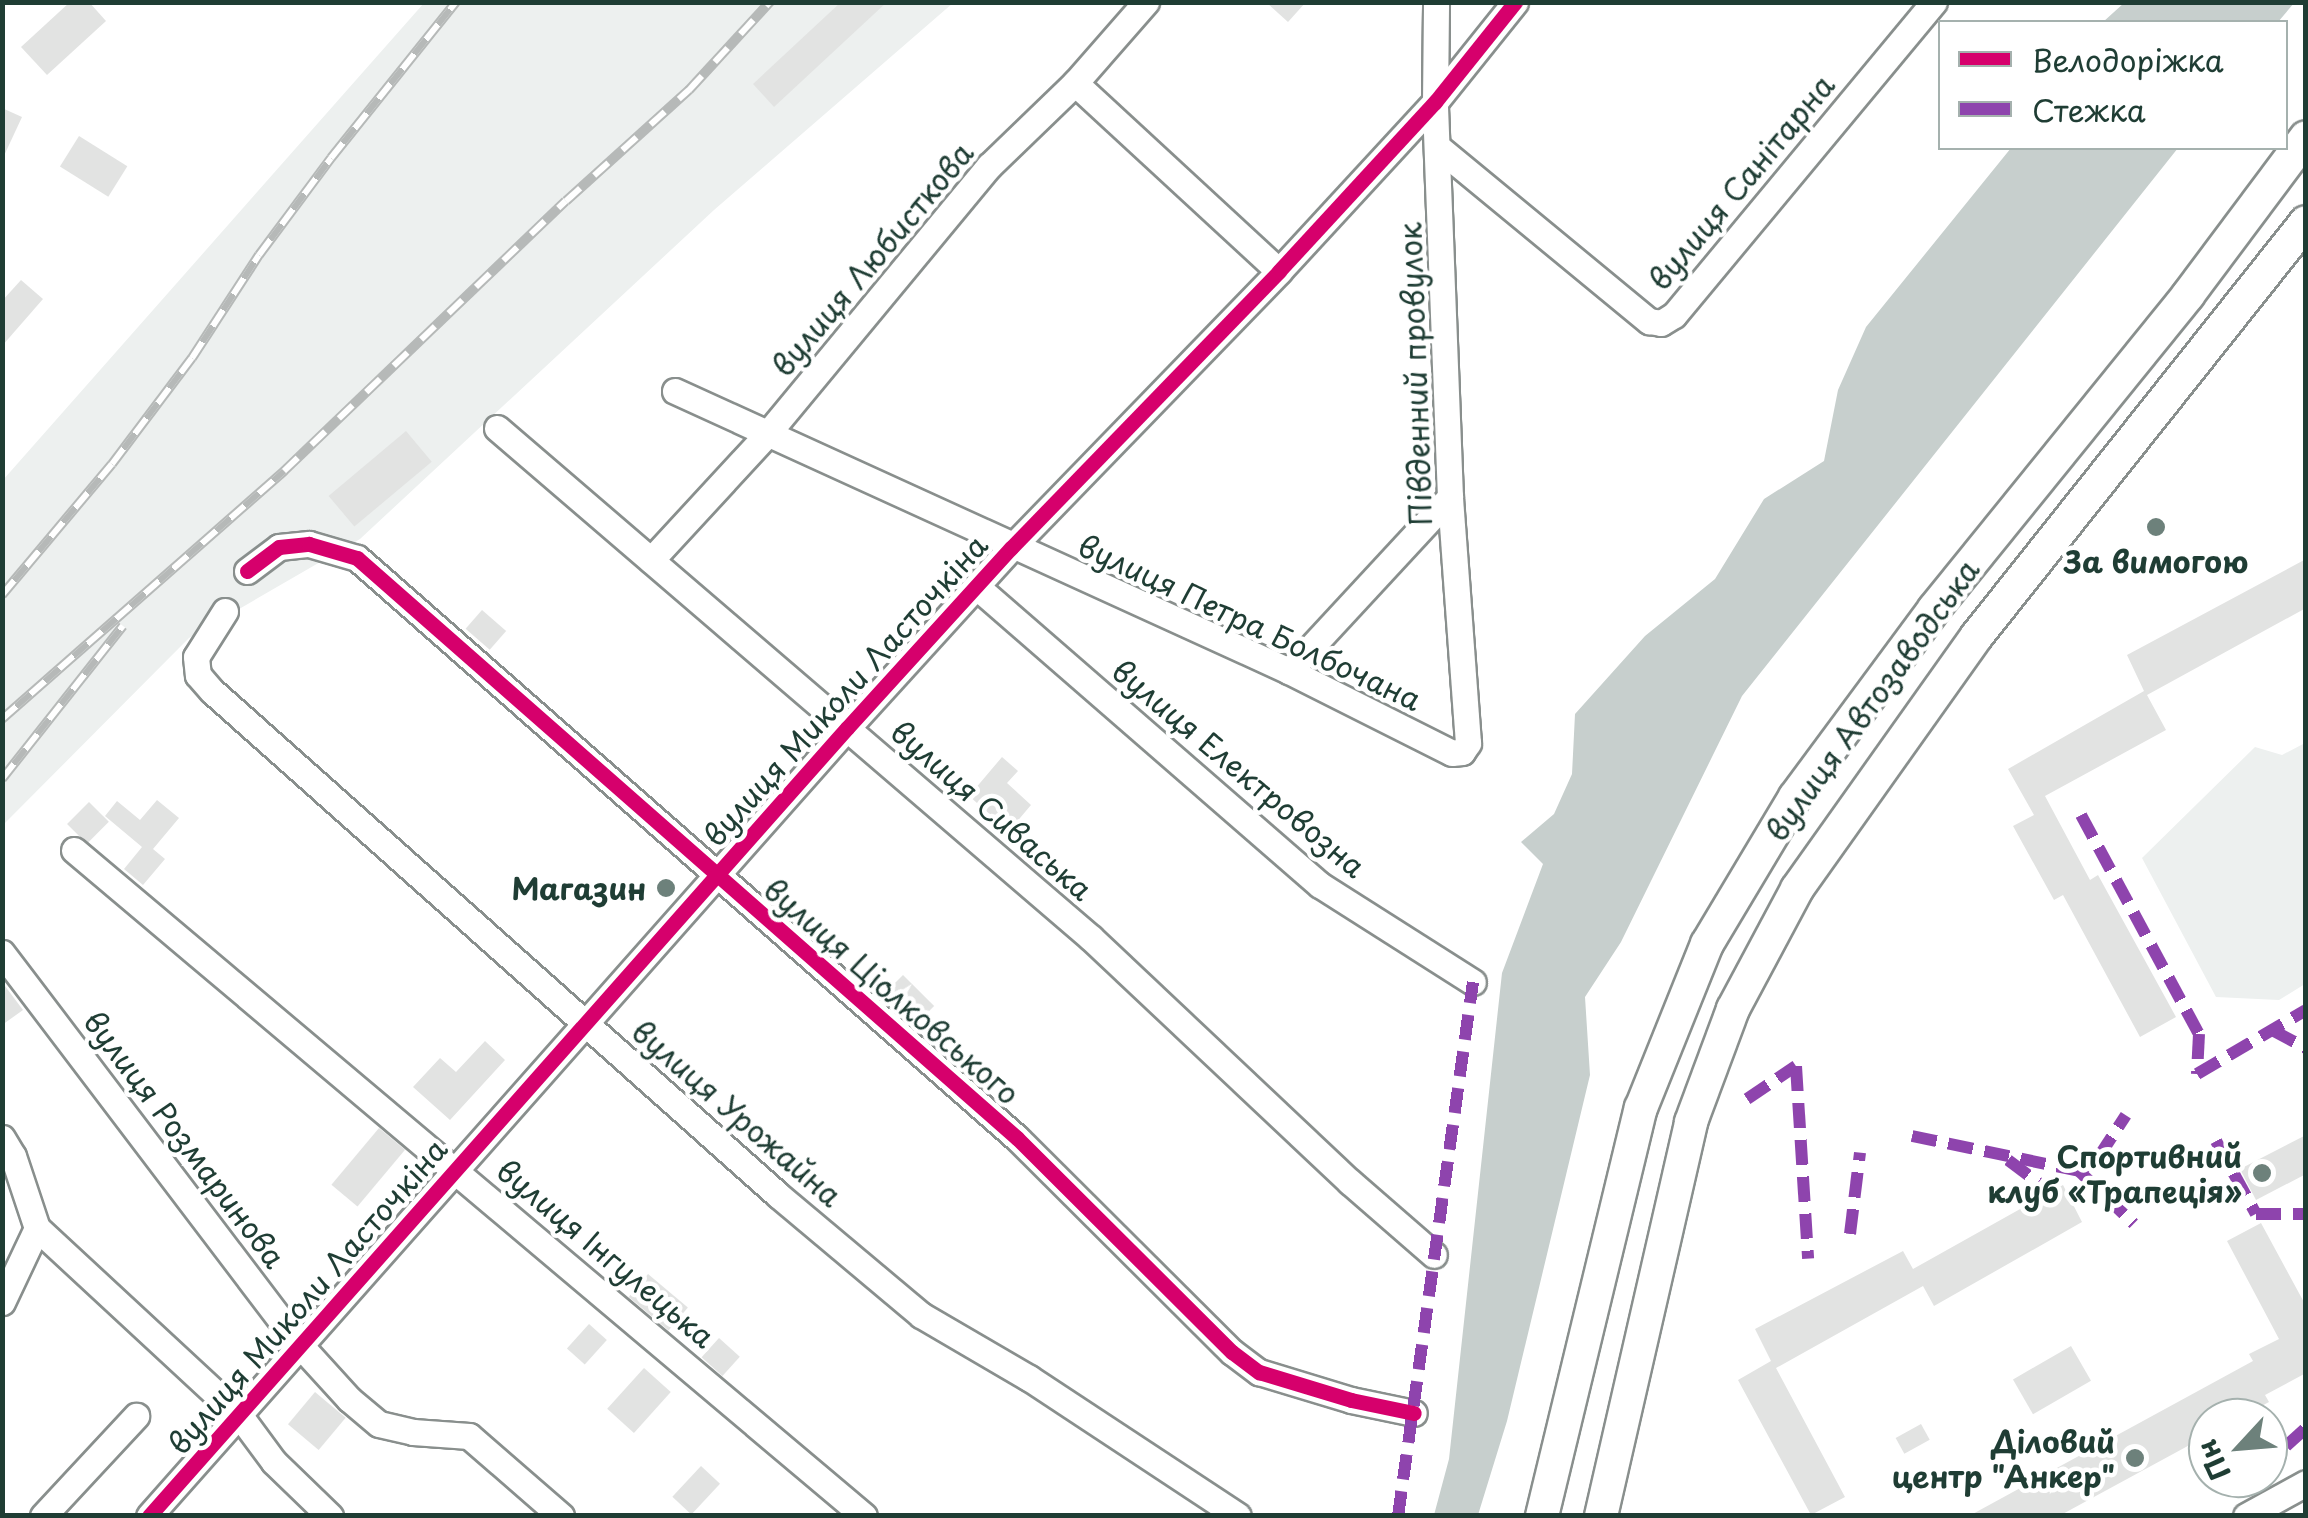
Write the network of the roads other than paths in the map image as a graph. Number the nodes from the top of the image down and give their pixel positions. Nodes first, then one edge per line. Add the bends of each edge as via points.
1 (1146, 2) edge
2 (1436, 2) edge
3 (1515, 2) edge
4 (1934, 2) edge
5 (1075, 83) junction
6 (1434, 102) junction
7 (2306, 137) edge
8 (1440, 148) junction
9 (2306, 222) edge
10 (1280, 271) junction
11 (675, 391) dead end
12 (497, 428) dead end
13 (768, 434) junction
14 (1450, 497) junction
15 (1011, 548) junction
16 (651, 560) junction
17 (247, 571) dead end
18 (976, 587) junction
19 (1934, 609) junction
20 (225, 610) dead end
21 (1976, 637) junction
22 (1289, 671) junction
23 (847, 728) junction
24 (1468, 743) joint
25 (74, 850) dead end
26 (715, 874) junction
27 (2, 952) edge
28 (1473, 982) dead end
29 (587, 1024) junction
30 (2, 1138) edge
31 (455, 1168) junction
32 (37, 1228) junction
33 (1434, 1255) dead end
34 (2, 1302) edge
35 (298, 1343) junction
36 (1414, 1413) dead end
37 (136, 1416) dead end
38 (240, 1416) junction
39 (2306, 1483) edge
40 (43, 1516) edge
41 (149, 1516) edge
42 (330, 1516) edge
43 (561, 1516) edge
44 (864, 1516) edge
45 (1238, 1516) edge
46 (1542, 1516) edge
47 (1602, 1516) edge
48 (2246, 1516) edge

1 - 5 street, вулиця Любисткова
2 - 6 street, Південний провулок
3 - 6 street, вулиця Миколи Ласточкіна
4 - 8 street, вулиця Санітарна via 1661,323 1650,321
5 - 10 street
5 - 13 street, вулиця Любисткова via 989,166
6 - 8 street, Південний провулок
6 - 10 street, вулиця Миколи Ласточкіна
7 - 19 main road, вулиця Автозаводська via 2188,295
8 - 14 street, Південний провулок
9 - 21 main road, вулиця Автозаводська
10 - 15 street, вулиця Миколи Ласточкіна
11 - 13 street, вулиця Петра Болбочана
12 - 16 street, вулиця Сиваська
13 - 15 street, вулиця Петра Болбочана
13 - 16 street, вулиця Любисткова
14 - 22 street
14 - 24 street, Південний провулок
15 - 18 street, вулиця Миколи Ласточкіна
15 - 22 street, вулиця Петра Болбочана
16 - 23 street, вулиця Сиваська
17 - 26 street, вулиця Ціолковського via 280,548 309,544 356,558
18 - 23 street, вулиця Миколи Ласточкіна
18 - 28 street, вулиця Електровозна via 1320,885
19 - 21 main road
19 - 46 main road, вулиця Автозаводська via 1795,798 1708,944 1641,1108
20 - 29 street, вулиця Урожайна via 196,657 198,675
21 - 47 main road, вулиця Автозаводська via 1797,889 1734,1010 1690,1122
22 - 24 street, вулиця Петра Болбочана via 1452,753
23 - 26 street, вулиця Миколи Ласточкіна
23 - 33 street, вулиця Сиваська via 1091,938
25 - 31 street, вулиця Інгулецька
26 - 29 street, вулиця Миколи Ласточкіна
26 - 36 street, вулиця Ціолковського via 1017,1138 1232,1352 1259,1372
27 - 35 street, вулиця Розмаринова
29 - 31 street, вулиця Миколи Ласточкіна
29 - 45 street, вулиця Урожайна via 921,1315 1030,1378
30 - 32 street
31 - 35 street, вулиця Миколи Ласточкіна
31 - 44 street, вулиця Інгулецька
32 - 34 street
32 - 38 street
35 - 38 street, вулиця Миколи Ласточкіна
35 - 43 street, вулиця Розмаринова via 380,1424 468,1436
37 - 40 street
38 - 41 street, вулиця Миколи Ласточкіна
38 - 42 street via 274,1462
39 - 48 street

